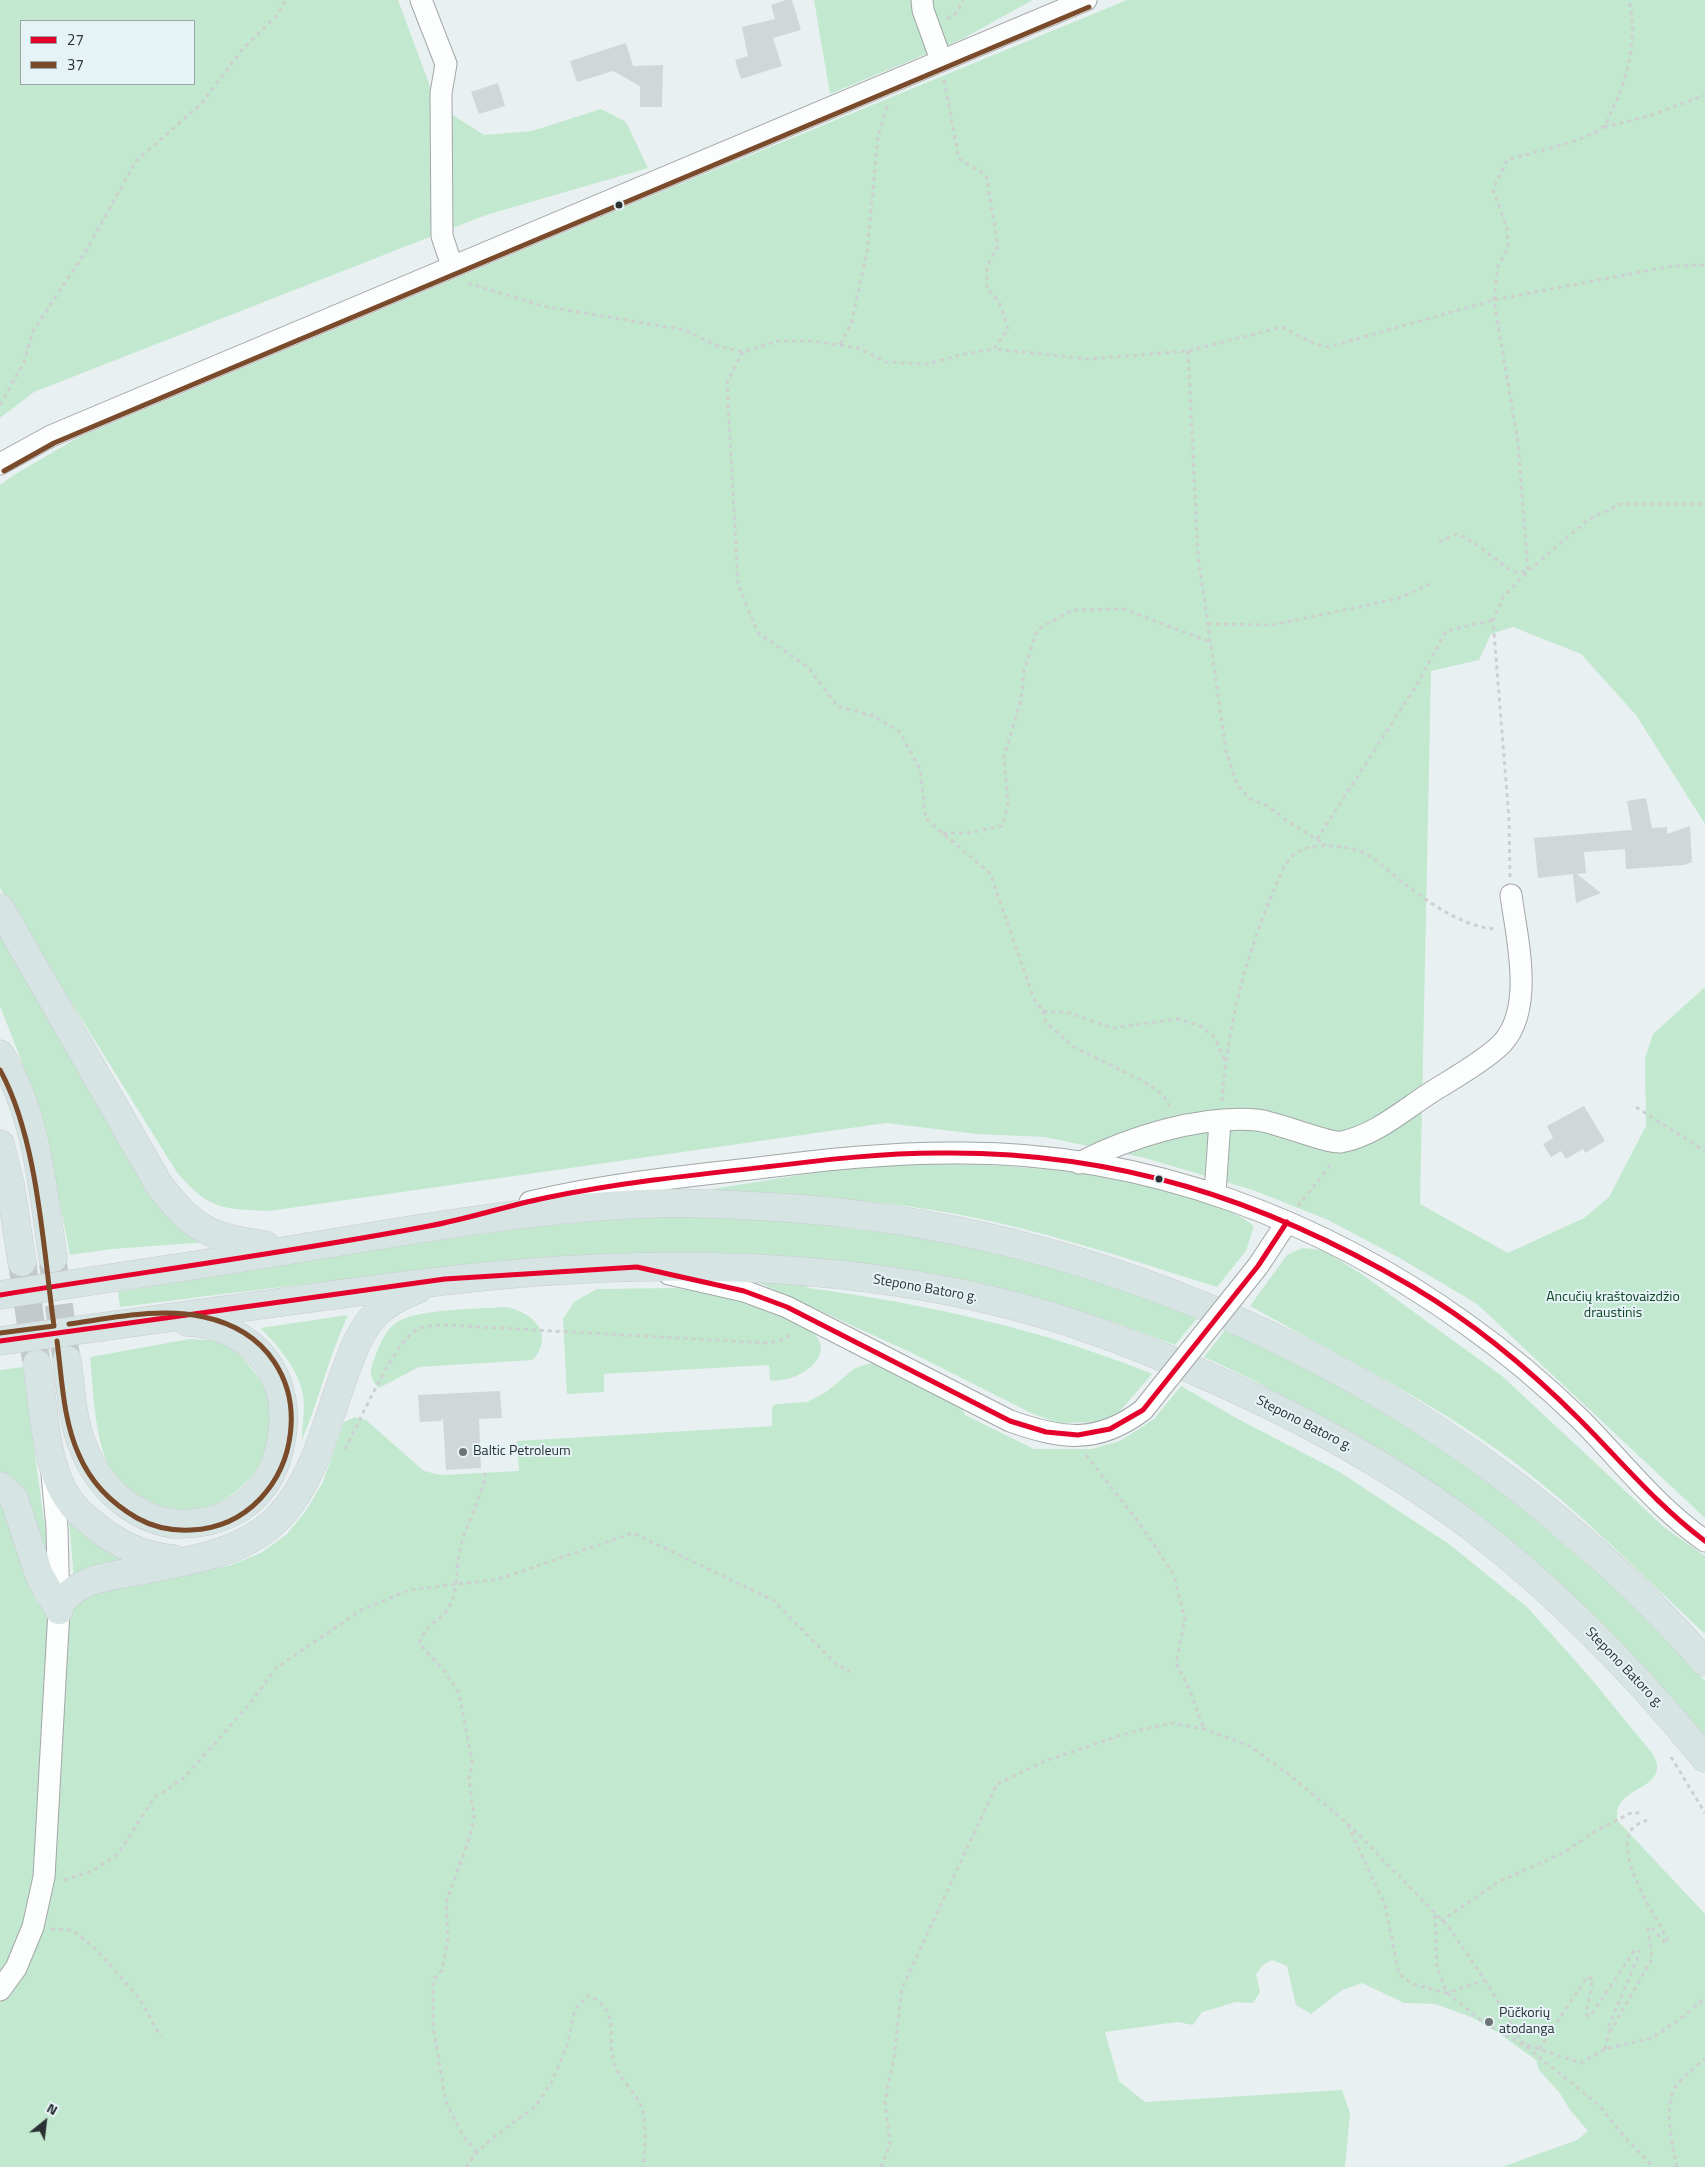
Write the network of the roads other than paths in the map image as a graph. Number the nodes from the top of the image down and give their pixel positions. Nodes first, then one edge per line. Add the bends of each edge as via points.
1 (421, 0) edge
2 (922, 0) edge
3 (1086, 0) edge
4 (941, 60) junction
5 (452, 266) junction
6 (3, 458) edge
7 (1510, 895) road end
8 (0, 908) edge
9 (0, 1054) edge
10 (1220, 1121) junction
11 (0, 1144) edge
12 (1079, 1163) junction
13 (1215, 1193) junction
14 (1287, 1222) junction
15 (434, 1226) junction
16 (296, 1249) junction
17 (52, 1258) tunnel mouth
18 (22, 1262) tunnel mouth
19 (637, 1267) junction
20 (444, 1279) junction
21 (0, 1295) edge
22 (153, 1320) junction
23 (0, 1341) edge
24 (67, 1360) tunnel mouth
25 (37, 1364) tunnel mouth
26 (50, 1455) junction
27 (0, 1486) edge
28 (1705, 1541) edge
29 (190, 1560) junction
30 (59, 1607) junction
31 (1705, 1662) edge
32 (1705, 1758) edge
33 (0, 1990) edge

1 - 5 street via 446,64 441,93 442,236
2 - 4 street via 922,10
3 - 4 street
4 - 5 street
5 - 6 street
7 - 10 street via 1522,990 1518,1016 1508,1038 1497,1049 1372,1132 1339,1142 1258,1120
8 - 16 main road via 159,1184 176,1206 203,1230 228,1240
9 - 17 main road via 20,1094 29,1123 43,1186
10 - 12 street via 1182,1126 1104,1149
10 - 13 street
11 - 18 main road
12 - 13 street via 1148,1175
12 - 15 street via 967,1152 817,1161 670,1178 545,1199
13 - 14 street
14 - 19 street, bridge via 1258,1266 1143,1410 1111,1429 1071,1436 1046,1434 1010,1421 805,1316 744,1291
14 - 28 street via 1418,1290 1472,1328 1526,1370 1577,1417 1665,1509
15 - 16 main road
15 - 31 main road via 559,1210 717,1203 826,1211 922,1223 1009,1241 1076,1260 1157,1288 1262,1332 1398,1404 1473,1454 1546,1510 1626,1581
16 - 21 main road
19 - 20 main road, Stepono Batoro g.
19 - 32 main road, Stepono Batoro g. via 796,1271 851,1276 979,1298 1071,1323 1154,1352 1220,1381 1354,1449 1474,1529 1532,1577 1614,1654
20 - 22 main road, Stepono Batoro g.
20 - 29 main road via 395,1300 366,1326 353,1351 307,1477 292,1504 271,1525 246,1542
22 - 23 main road, Stepono Batoro g.
22 - 24 main road via 202,1323 230,1332 257,1350 273,1369 283,1394 285,1428 277,1461 260,1490 236,1511 207,1522 173,1524 139,1512 114,1496 98,1476 83,1448
25 - 26 main road
26 - 29 main road via 62,1488 72,1504 102,1530 134,1550 159,1558
26 - 30 street via 57,1528
27 - 30 main road via 14,1498 39,1575
29 - 30 main road via 96,1578 74,1589
30 - 33 street via 44,1877 33,1927 16,1968

